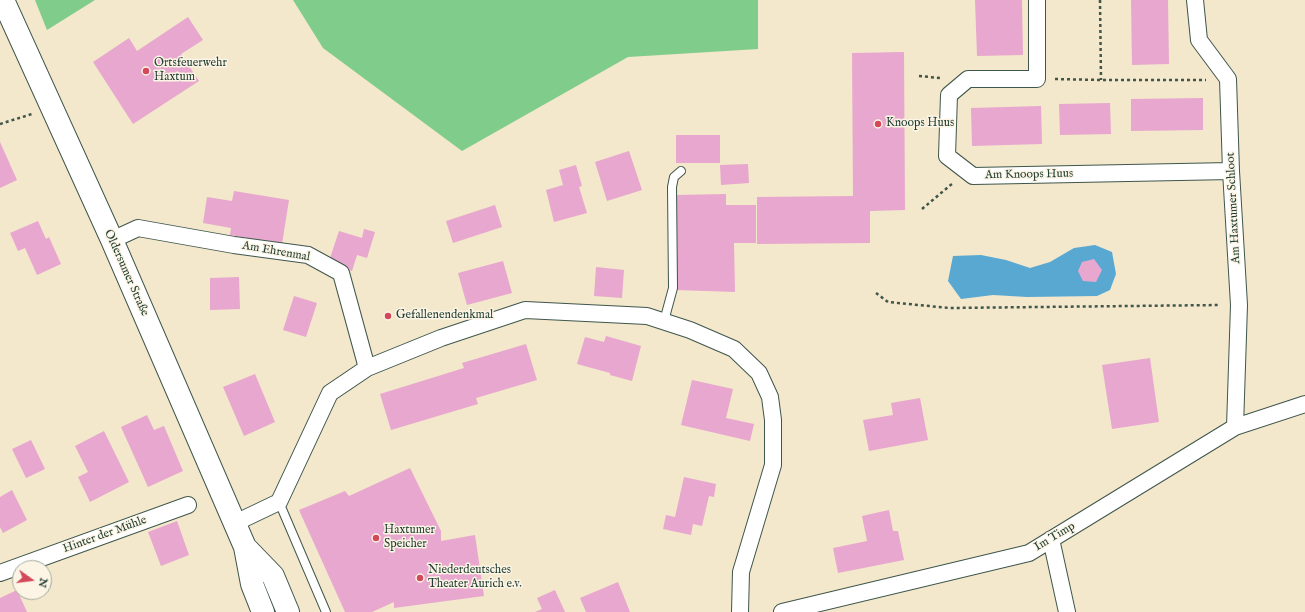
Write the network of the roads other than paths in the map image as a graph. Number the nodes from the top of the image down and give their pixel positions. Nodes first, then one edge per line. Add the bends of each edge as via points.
1 (3, 0) edge
2 (1037, 0) edge
3 (1195, 0) edge
4 (681, 171) dead end
5 (1231, 171) junction
6 (112, 240) junction
7 (664, 321) junction
8 (367, 368) junction
9 (1305, 404) edge
10 (1235, 427) junction
11 (279, 502) junction
12 (188, 506) dead end
13 (235, 523) junction
14 (1051, 539) junction
15 (245, 546) junction
16 (0, 573) edge
17 (263, 612) edge
18 (288, 612) edge
19 (326, 612) edge
20 (740, 612) edge
21 (782, 612) edge
22 (1066, 612) edge

1 - 6 main road, Oldersumer Straße
2 - 5 street, Am Knoops Huus via 1037,79 968,79 949,95 947,156 973,176
3 - 5 street, Am Haxtumer Schloot via 1198,40 1228,79
4 - 7 lane via 674,177 672,187 673,288
5 - 10 street, Am Haxtumer Schloot via 1239,305
6 - 8 street, Am Ehrenmal via 138,228 308,255 341,273
6 - 13 main road, Oldersumer Straße
7 - 8 street via 647,316 525,310 441,338
7 - 20 street via 734,349 759,373 770,397 773,466 741,572
8 - 11 street via 330,393
9 - 10 street, Im Timp
10 - 14 street, Im Timp
11 - 13 street
11 - 19 lane
12 - 16 street, Hinter der Mühle
13 - 15 main road, Oldersumer Straße
14 - 21 street, Im Timp via 1029,553
14 - 22 street
15 - 17 main road, Oldersumer Straße via 252,584
15 - 18 main road, Oldersumer Straße via 273,576

